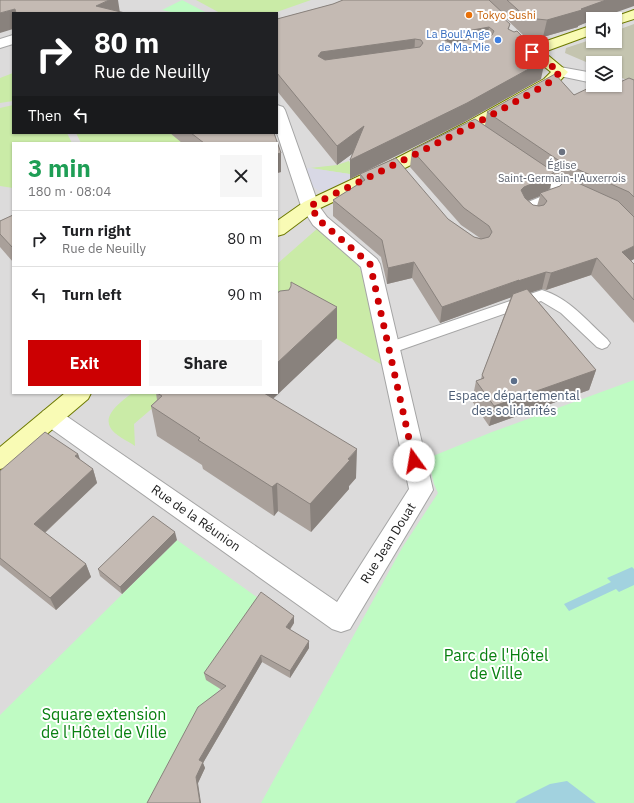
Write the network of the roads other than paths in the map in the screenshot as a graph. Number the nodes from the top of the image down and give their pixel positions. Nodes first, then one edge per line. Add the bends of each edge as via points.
1 (634, 14) edge
2 (622, 18) edge
3 (586, 30) edge
4 (12, 39) edge
5 (0, 44) edge
6 (560, 72) junction
7 (586, 77) edge
8 (278, 113) edge
9 (520, 161) edge
10 (560, 187) junction
11 (589, 200) edge
12 (310, 206) junction
13 (534, 218) edge
14 (278, 229) edge
15 (602, 343) dead end
16 (389, 348) junction
17 (79, 394) edge
18 (51, 417) junction
19 (0, 460) edge
20 (341, 620) joint

1 - 2 street
3 - 6 street via 519,43
4 - 5 street
6 - 7 street
6 - 12 street via 550,82 478,131 402,170
8 - 12 street, Rue Jean Douat
9 - 10 lane
10 - 11 lane
10 - 13 lane via 550,198 526,208
12 - 14 street
12 - 16 street, Rue Jean Douat via 320,221 370,264
15 - 16 lane via 562,305 542,295
16 - 20 street, Rue Jean Douat via 421,490
17 - 18 street
18 - 19 street
18 - 20 street, Rue de la Réunion

